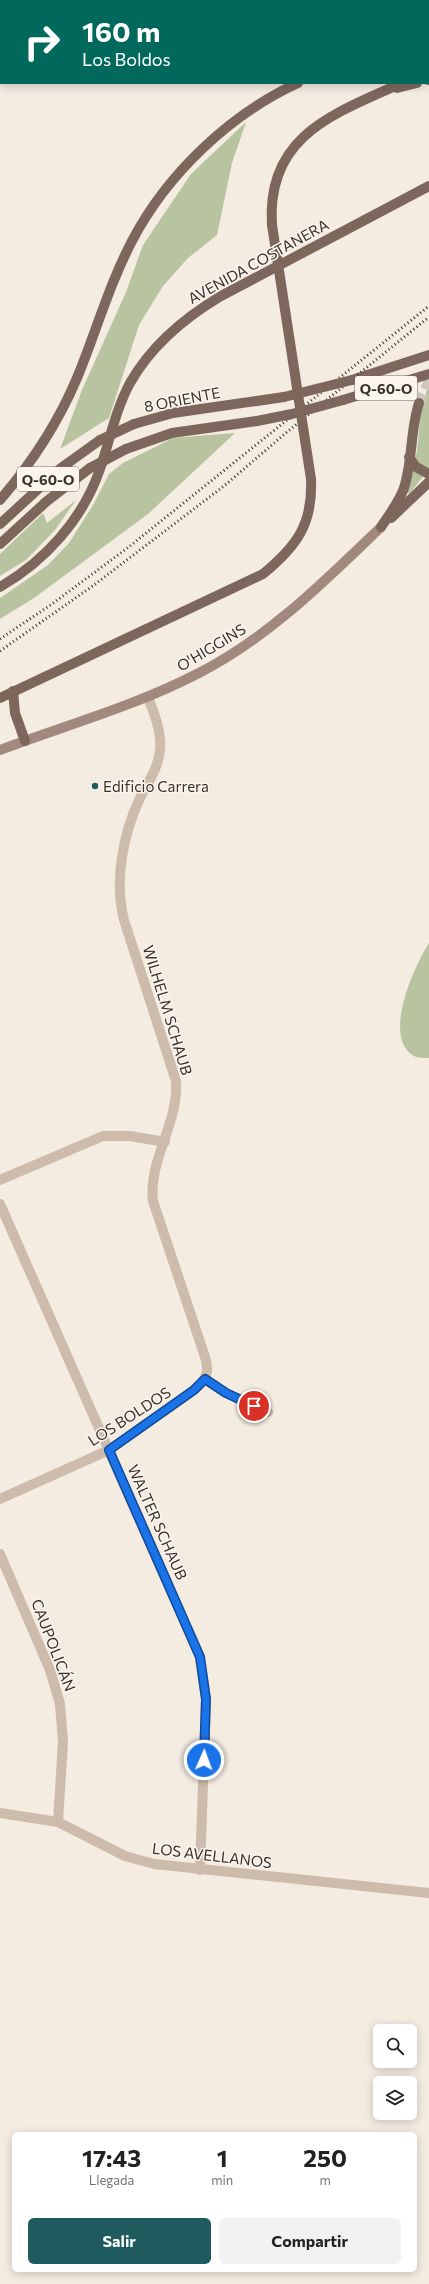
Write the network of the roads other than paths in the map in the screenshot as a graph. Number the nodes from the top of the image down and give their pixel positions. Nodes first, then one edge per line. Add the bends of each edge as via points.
1 (296, 84) edge
2 (400, 84) edge
3 (413, 84) edge
4 (382, 92) junction
5 (429, 186) edge
6 (429, 356) edge
7 (429, 374) edge
8 (419, 402) tunnel mouth
9 (409, 457) junction
10 (429, 474) edge
11 (429, 482) edge
12 (0, 500) edge
13 (0, 524) edge
14 (380, 527) junction
15 (0, 544) edge
16 (0, 587) edge
17 (13, 692) junction
18 (148, 697) junction
19 (0, 698) edge
20 (25, 741) junction
21 (0, 746) edge
22 (0, 750) edge
23 (165, 1142) junction
24 (0, 1180) edge
25 (0, 1204) edge
26 (205, 1379) junction
27 (268, 1412) dead end
28 (109, 1450) junction
29 (0, 1499) edge
30 (0, 1554) edge
31 (0, 1813) edge
32 (58, 1822) junction
33 (200, 1870) junction
34 (429, 1893) edge

1 - 12 main road via 262,103 218,136 184,169 147,216 132,241 110,289 68,398 41,447
2 - 4 main road
3 - 4 main road
4 - 17 main road, bridge via 321,124 290,151 279,170 273,190 272,225 311,479 312,502 304,527 285,554 263,574
5 - 16 main road, AVENIDA COSTANERA via 220,296 167,335 139,369 125,393 116,413 100,470 72,523 41,557
6 - 13 main road, 8 ORIENTE / Q-60-O, bridge via 352,380 284,397 173,413 134,424 100,440 61,468
7 - 15 main road, 8 ORIENTE / Q-60-O, bridge via 298,413 172,433 126,449 90,468 47,501
8 - 9 main road
9 - 10 main road via 416,467
9 - 14 main road via 404,487 397,503
11 - 14 main road
14 - 18 main road, O'HIGGINS via 312,593 256,638 198,674
17 - 19 main road
17 - 20 main road via 15,713
18 - 20 main road, O'HIGGINS
18 - 23 street, WILHELM SCHAUB via 155,715 161,748 156,769 138,803 130,827 119,895 124,920 176,1081 176,1102
20 - 21 main road, O'HIGGINS
20 - 22 main road, O'HIGGINS
23 - 24 street via 130,1136 103,1136
23 - 26 street, WILHELM SCHAUB via 152,1184 153,1201 205,1357
25 - 28 street, WALTER SCHAUB
26 - 27 street via 226,1393
26 - 28 street, LOS BOLDOS via 194,1390
28 - 29 street, LOS BOLDOS
28 - 33 street, WALTER SCHAUB via 195,1642 202,1668 206,1699
30 - 32 street, CAUPOLICÁN via 50,1670 60,1704 63,1742
31 - 32 street, LOS AVELLANOS
32 - 33 street, LOS AVELLANOS via 125,1856 154,1864
33 - 34 street, LOS AVELLANOS

